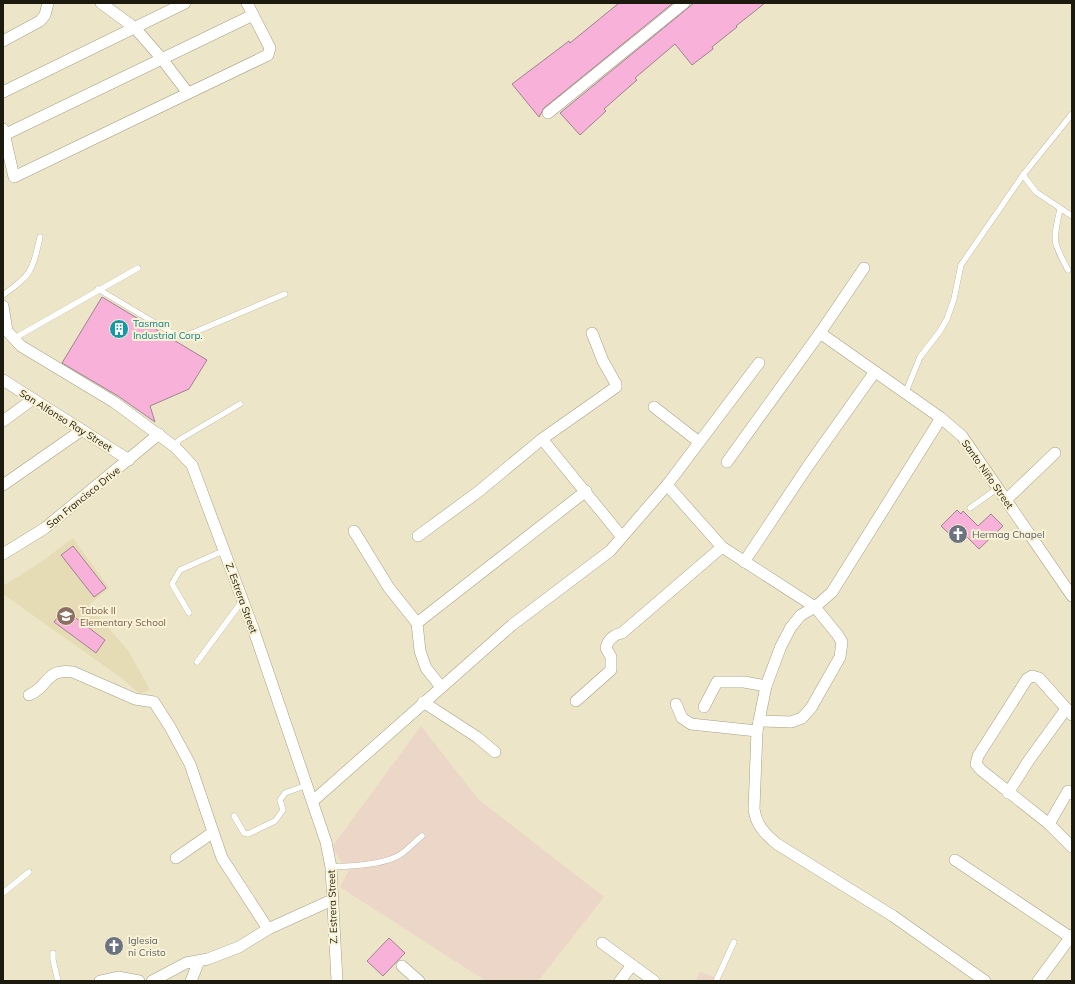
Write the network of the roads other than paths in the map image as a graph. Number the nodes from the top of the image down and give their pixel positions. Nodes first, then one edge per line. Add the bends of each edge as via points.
1 (48, 3) edge
2 (101, 3) edge
3 (185, 3) edge
4 (247, 3) edge
5 (684, 3) edge
6 (253, 15) junction
7 (135, 28) junction
8 (3, 41) edge
9 (162, 58) junction
10 (3, 92) edge
11 (188, 94) junction
12 (548, 113) dead end
13 (1072, 114) edge
14 (4, 132) edge
15 (1023, 175) junction
16 (1060, 209) junction
17 (1072, 216) edge
18 (40, 238) dead end
19 (138, 268) dead end
20 (864, 268) dead end
21 (1068, 270) dead end
22 (98, 289) junction
23 (285, 294) dead end
24 (3, 295) edge
25 (3, 306) edge
26 (592, 333) dead end
27 (820, 333) junction
28 (13, 339) junction
29 (759, 363) dead end
30 (874, 373) junction
31 (3, 380) edge
32 (905, 394) junction
33 (33, 399) junction
34 (240, 404) dead end
35 (654, 407) dead end
36 (941, 418) junction
37 (3, 421) edge
38 (82, 430) junction
39 (159, 434) junction
40 (542, 439) junction
41 (700, 442) junction
42 (175, 447) junction
43 (1055, 453) dead end
44 (129, 460) junction
45 (727, 462) dead end
46 (3, 485) edge
47 (667, 485) junction
48 (998, 488) junction
49 (586, 491) junction
50 (1006, 500) junction
51 (970, 508) dead end
52 (354, 531) dead end
53 (418, 536) dead end
54 (622, 537) junction
55 (722, 547) junction
56 (225, 550) junction
57 (3, 554) edge
58 (744, 562) junction
59 (1072, 596) edge
60 (243, 599) junction
61 (814, 607) junction
62 (189, 613) dead end
63 (417, 623) junction
64 (197, 662) dead end
65 (766, 686) junction
66 (441, 687) junction
67 (28, 695) dead end
68 (576, 701) dead end
69 (423, 702) junction
70 (676, 704) dead end
71 (704, 707) dead end
72 (1069, 712) edge
73 (758, 726) junction
74 (496, 752) dead end
75 (308, 785) junction
76 (1071, 789) edge
77 (1008, 793) junction
78 (313, 801) junction
79 (234, 816) dead end
80 (1049, 824) junction
81 (212, 833) junction
82 (422, 836) dead end
83 (1072, 847) edge
84 (176, 858) dead end
85 (955, 860) dead end
86 (331, 867) junction
87 (29, 872) dead end
88 (3, 893) edge
89 (332, 900) junction
90 (268, 929) junction
91 (1071, 936) edge
92 (734, 942) dead end
93 (602, 943) dead end
94 (53, 953) dead end
95 (199, 961) junction
96 (632, 965) junction
97 (402, 966) dead end
98 (58, 981) edge
99 (100, 981) edge
100 (139, 981) edge
101 (152, 981) edge
102 (191, 981) edge
103 (337, 981) edge
104 (419, 981) edge
105 (620, 981) edge
106 (654, 981) edge
107 (716, 981) edge
108 (986, 981) edge
109 (1038, 981) edge

1 - 8 street via 45,15 40,21
2 - 7 street
3 - 7 street
4 - 6 street
5 - 12 street
6 - 9 street
6 - 11 street via 270,48 268,56
7 - 9 street
7 - 10 street
9 - 11 street
9 - 14 street
11 - 14 street via 14,177
13 - 15 lane
15 - 16 lane via 1036,192
15 - 32 lane via 961,265 954,300 946,319 920,357
16 - 17 lane
16 - 21 lane via 1054,238
18 - 24 lane via 34,267 26,278
19 - 22 lane
20 - 27 street
22 - 23 lane via 172,333 183,336
22 - 28 lane
25 - 28 street, Z. Estrera Street via 7,331
26 - 40 street via 616,387
27 - 30 street, Santo Niño Street
27 - 45 street
28 - 39 street, Z. Estrera Street via 114,402
29 - 41 street
30 - 32 street, Santo Niño Street
30 - 58 street
31 - 33 street, San Alfonso Ray Street
32 - 36 street, Santo Niño Street
33 - 37 street
33 - 38 street, San Alfonso Ray Street
34 - 42 lane via 179,440
35 - 41 street
36 - 48 street, Santo Niño Street via 962,436
36 - 61 street via 832,592
38 - 44 street, San Alfonso Ray Street
38 - 46 street
39 - 42 street, Z. Estrera Street
39 - 44 street, San Francisco Drive
40 - 49 street
40 - 53 street via 478,492
41 - 47 street
42 - 56 street, Z. Estrera Street via 192,465
43 - 50 street
44 - 57 street, San Francisco Drive via 45,528
47 - 54 street
47 - 55 street
48 - 50 street, Santo Niño Street
48 - 51 lane
49 - 54 street
49 - 63 street
50 - 59 street, Santo Niño Street
52 - 63 street via 389,588
54 - 66 street via 610,551 512,625
55 - 58 street
55 - 68 street via 622,633 614,635 608,641 606,648 611,657 611,670
56 - 60 street, Z. Estrera Street
56 - 62 lane via 180,570 175,577 172,584
58 - 61 street
60 - 64 lane
60 - 75 street, Z. Estrera Street
61 - 65 street via 801,614 791,627
61 - 73 street via 842,642 840,658 811,708 802,718
63 - 66 street via 420,651 426,668
65 - 71 street via 744,682 717,682
65 - 73 street
66 - 69 street
67 - 81 street via 37,692 53,674 66,671 135,699 154,702 190,764
69 - 74 street
69 - 78 street
70 - 73 street via 682,718 691,724
72 - 77 street via 1029,760
72 - 77 street via 1039,678 1032,676 1027,679 978,756 976,764
73 - 108 street via 754,809 755,820 764,833 777,844 893,916
75 - 78 street, Z. Estrera Street
75 - 79 lane via 285,794 280,800 283,810 279,817 248,834
76 - 80 street
77 - 80 street
78 - 86 street, Z. Estrera Street
80 - 83 street
81 - 84 street
81 - 90 street via 222,858
82 - 86 lane via 399,856 351,866
85 - 91 street
86 - 89 street, Z. Estrera Street
87 - 88 lane
89 - 90 street
89 - 103 street, Z. Estrera Street
90 - 95 street via 239,948
91 - 109 street
92 - 107 lane
93 - 96 street
94 - 98 lane
95 - 101 street via 180,966
95 - 102 street
96 - 105 street
96 - 106 street
97 - 104 street
99 - 100 street via 118,977

